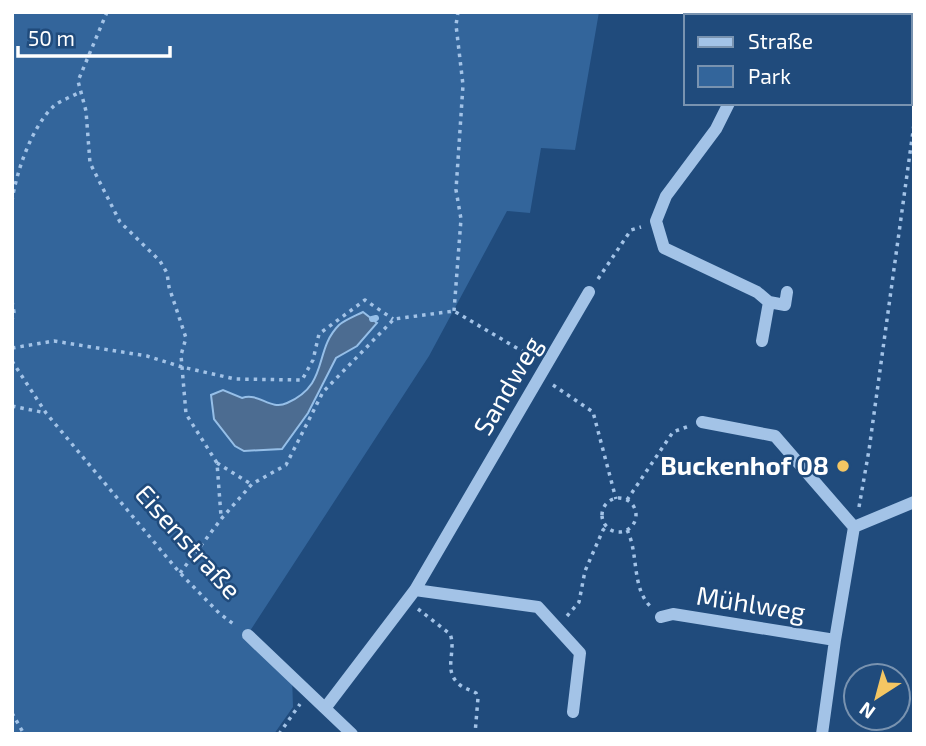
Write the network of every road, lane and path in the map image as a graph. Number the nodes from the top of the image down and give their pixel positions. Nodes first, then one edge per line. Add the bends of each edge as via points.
1 (107, 12) edge
2 (458, 12) edge
3 (80, 92) junction
4 (728, 105) edge
5 (914, 124) edge
6 (12, 201) edge
7 (656, 221) junction
8 (589, 292) joint
9 (787, 292) dead end
10 (12, 300) edge
11 (769, 302) junction
12 (454, 311) junction
13 (394, 319) junction
14 (12, 320) edge
15 (762, 341) dead end
16 (12, 348) edge
17 (12, 361) edge
18 (182, 367) junction
19 (544, 370) junction
20 (12, 407) edge
21 (46, 413) junction
22 (702, 422) joint
23 (217, 463) junction
24 (251, 484) junction
25 (616, 499) junction
26 (627, 500) junction
27 (914, 502) edge
28 (858, 511) dead end
29 (222, 518) junction
30 (607, 526) junction
31 (854, 527) junction
32 (627, 530) junction
33 (180, 573) junction
34 (415, 590) junction
35 (405, 601) junction
36 (661, 617) joint
37 (557, 628) junction
38 (248, 635) joint
39 (835, 639) junction
40 (300, 704) dead end
41 (326, 708) junction
42 (573, 712) dead end
43 (12, 713) edge
44 (23, 734) edge
45 (279, 734) edge
46 (352, 734) edge
47 (475, 734) edge
48 (822, 734) edge

1 - 3 path via 78,81
2 - 12 path via 463,85
3 - 6 path via 55,106 36,131 22,159
3 - 18 path via 94,173 120,222 167,273 186,338
4 - 7 street via 716,129 666,195
5 - 28 path
7 - 8 path via 632,230
7 - 11 street via 664,248
8 - 19 street, Sandweg
9 - 11 street via 785,305
10 - 14 path
11 - 15 street
12 - 13 path
12 - 19 path via 533,357
13 - 18 path via 365,300 319,334 302,380 235,379
13 - 24 path via 323,392 286,465
16 - 18 path via 54,341 147,356
17 - 21 path, Eisenstraße
18 - 23 path via 186,414
19 - 25 path via 555,388 593,412
19 - 34 street, Sandweg
20 - 21 path
21 - 33 path, Eisenstraße
22 - 26 path via 673,432
22 - 31 street via 775,436
23 - 24 path
23 - 29 path
24 - 29 path
25 - 26 path
25 - 30 path via 603,512
26 - 32 path via 636,512
27 - 31 street
29 - 33 path
30 - 32 path via 616,532
30 - 37 path via 585,571 579,602
31 - 39 street, Mühlweg
32 - 36 path via 646,603
33 - 38 path, Eisenstraße
34 - 35 street, Sandweg
34 - 37 street via 538,607
35 - 41 street, Sandweg
35 - 47 path via 450,634 453,677 478,698
36 - 39 street, Mühlweg via 673,614
37 - 42 street via 580,653
38 - 41 street, Eisenstraße
39 - 48 street, Mühlweg
40 - 45 path
41 - 46 street, Eisenstraße
43 - 44 path

